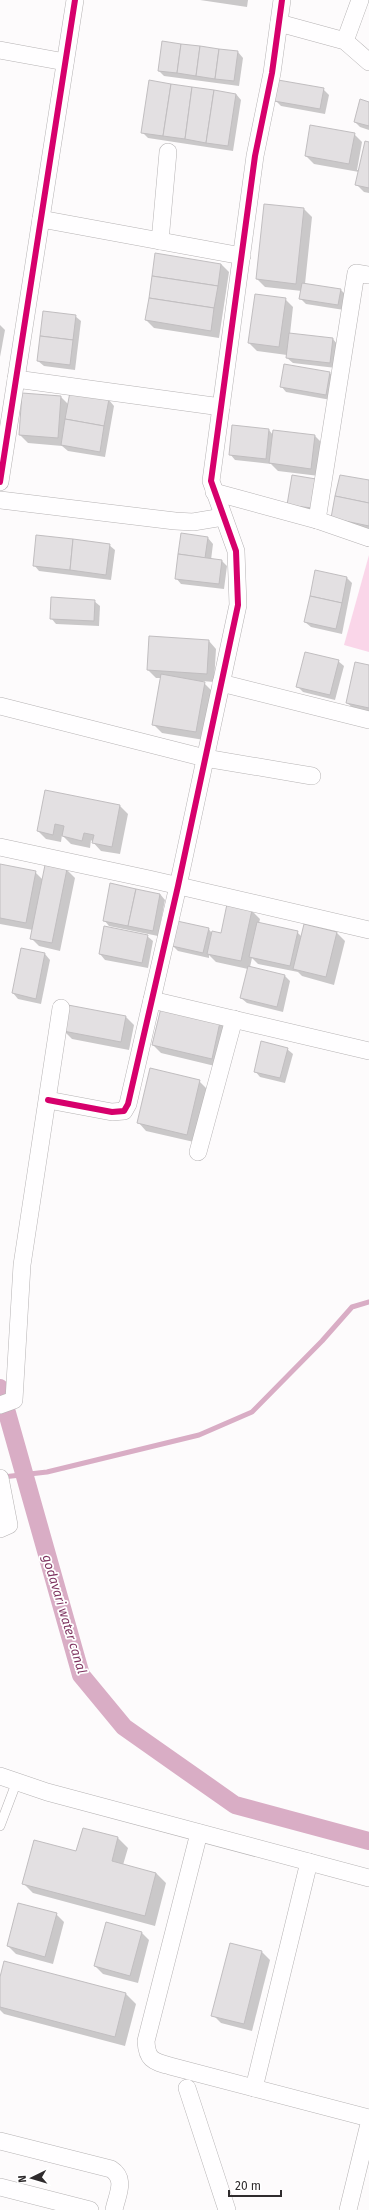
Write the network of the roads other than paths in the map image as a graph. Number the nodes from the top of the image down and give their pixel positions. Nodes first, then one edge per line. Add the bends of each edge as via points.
1 (75, 0) edge
2 (282, 0) edge
3 (360, 0) edge
4 (278, 23) junction
5 (345, 41) junction
6 (0, 50) edge
7 (66, 62) junction
8 (369, 62) edge
9 (168, 152) dead end
10 (41, 219) junction
11 (160, 241) junction
12 (242, 256) junction
13 (369, 275) edge
14 (16, 379) junction
15 (221, 407) junction
16 (5, 421) edge
17 (0, 482) edge
18 (214, 492) junction
19 (0, 500) edge
20 (223, 517) junction
21 (317, 520) junction
22 (369, 538) edge
23 (221, 683) junction
24 (0, 706) edge
25 (369, 720) edge
26 (205, 758) junction
27 (312, 776) dead end
28 (0, 847) edge
29 (178, 886) junction
30 (369, 930) edge
31 (152, 1000) junction
32 (61, 1008) dead end
33 (234, 1019) junction
34 (369, 1051) edge
35 (48, 1100) junction
36 (198, 1152) dead end
37 (7, 1402) edge
38 (0, 1478) edge
39 (0, 1529) edge
40 (0, 1776) edge
41 (23, 1783) junction
42 (0, 1826) edge
43 (199, 1833) junction
44 (309, 1862) junction
45 (369, 1878) edge
46 (187, 2088) dead end
47 (254, 2088) junction
48 (369, 2118) edge
49 (369, 2124) edge
50 (0, 2141) edge
51 (0, 2188) edge
52 (90, 2210) edge
53 (114, 2210) edge
54 (227, 2210) edge
55 (348, 2210) edge

1 - 7 street
2 - 4 street
3 - 5 street
4 - 5 street
4 - 12 street via 272,73 255,156
5 - 8 street
6 - 7 street
7 - 10 street
9 - 11 street
10 - 11 street
10 - 14 street
11 - 12 street
12 - 15 street
13 - 21 street via 356,273
14 - 15 street
14 - 16 street
15 - 18 street via 211,481
16 - 17 street
18 - 20 street
18 - 21 street
19 - 20 street via 175,521 206,521
20 - 23 street via 236,551 238,605
21 - 22 street
23 - 25 street
23 - 26 street
24 - 26 street
26 - 27 street
26 - 29 street
28 - 29 street
29 - 30 street
29 - 31 street
31 - 33 street
31 - 35 street via 128,1104 124,1110 112,1112
32 - 35 street
33 - 34 street
33 - 36 street
35 - 37 street via 22,1265
38 - 39 street via 9,1525
40 - 41 street
41 - 42 lane
41 - 43 street via 47,1792
43 - 44 street
43 - 47 street via 146,2041 146,2050 154,2062
44 - 45 street
44 - 47 street
46 - 54 street
47 - 48 street
49 - 55 street
50 - 53 street via 111,2169 120,2178
51 - 52 street

